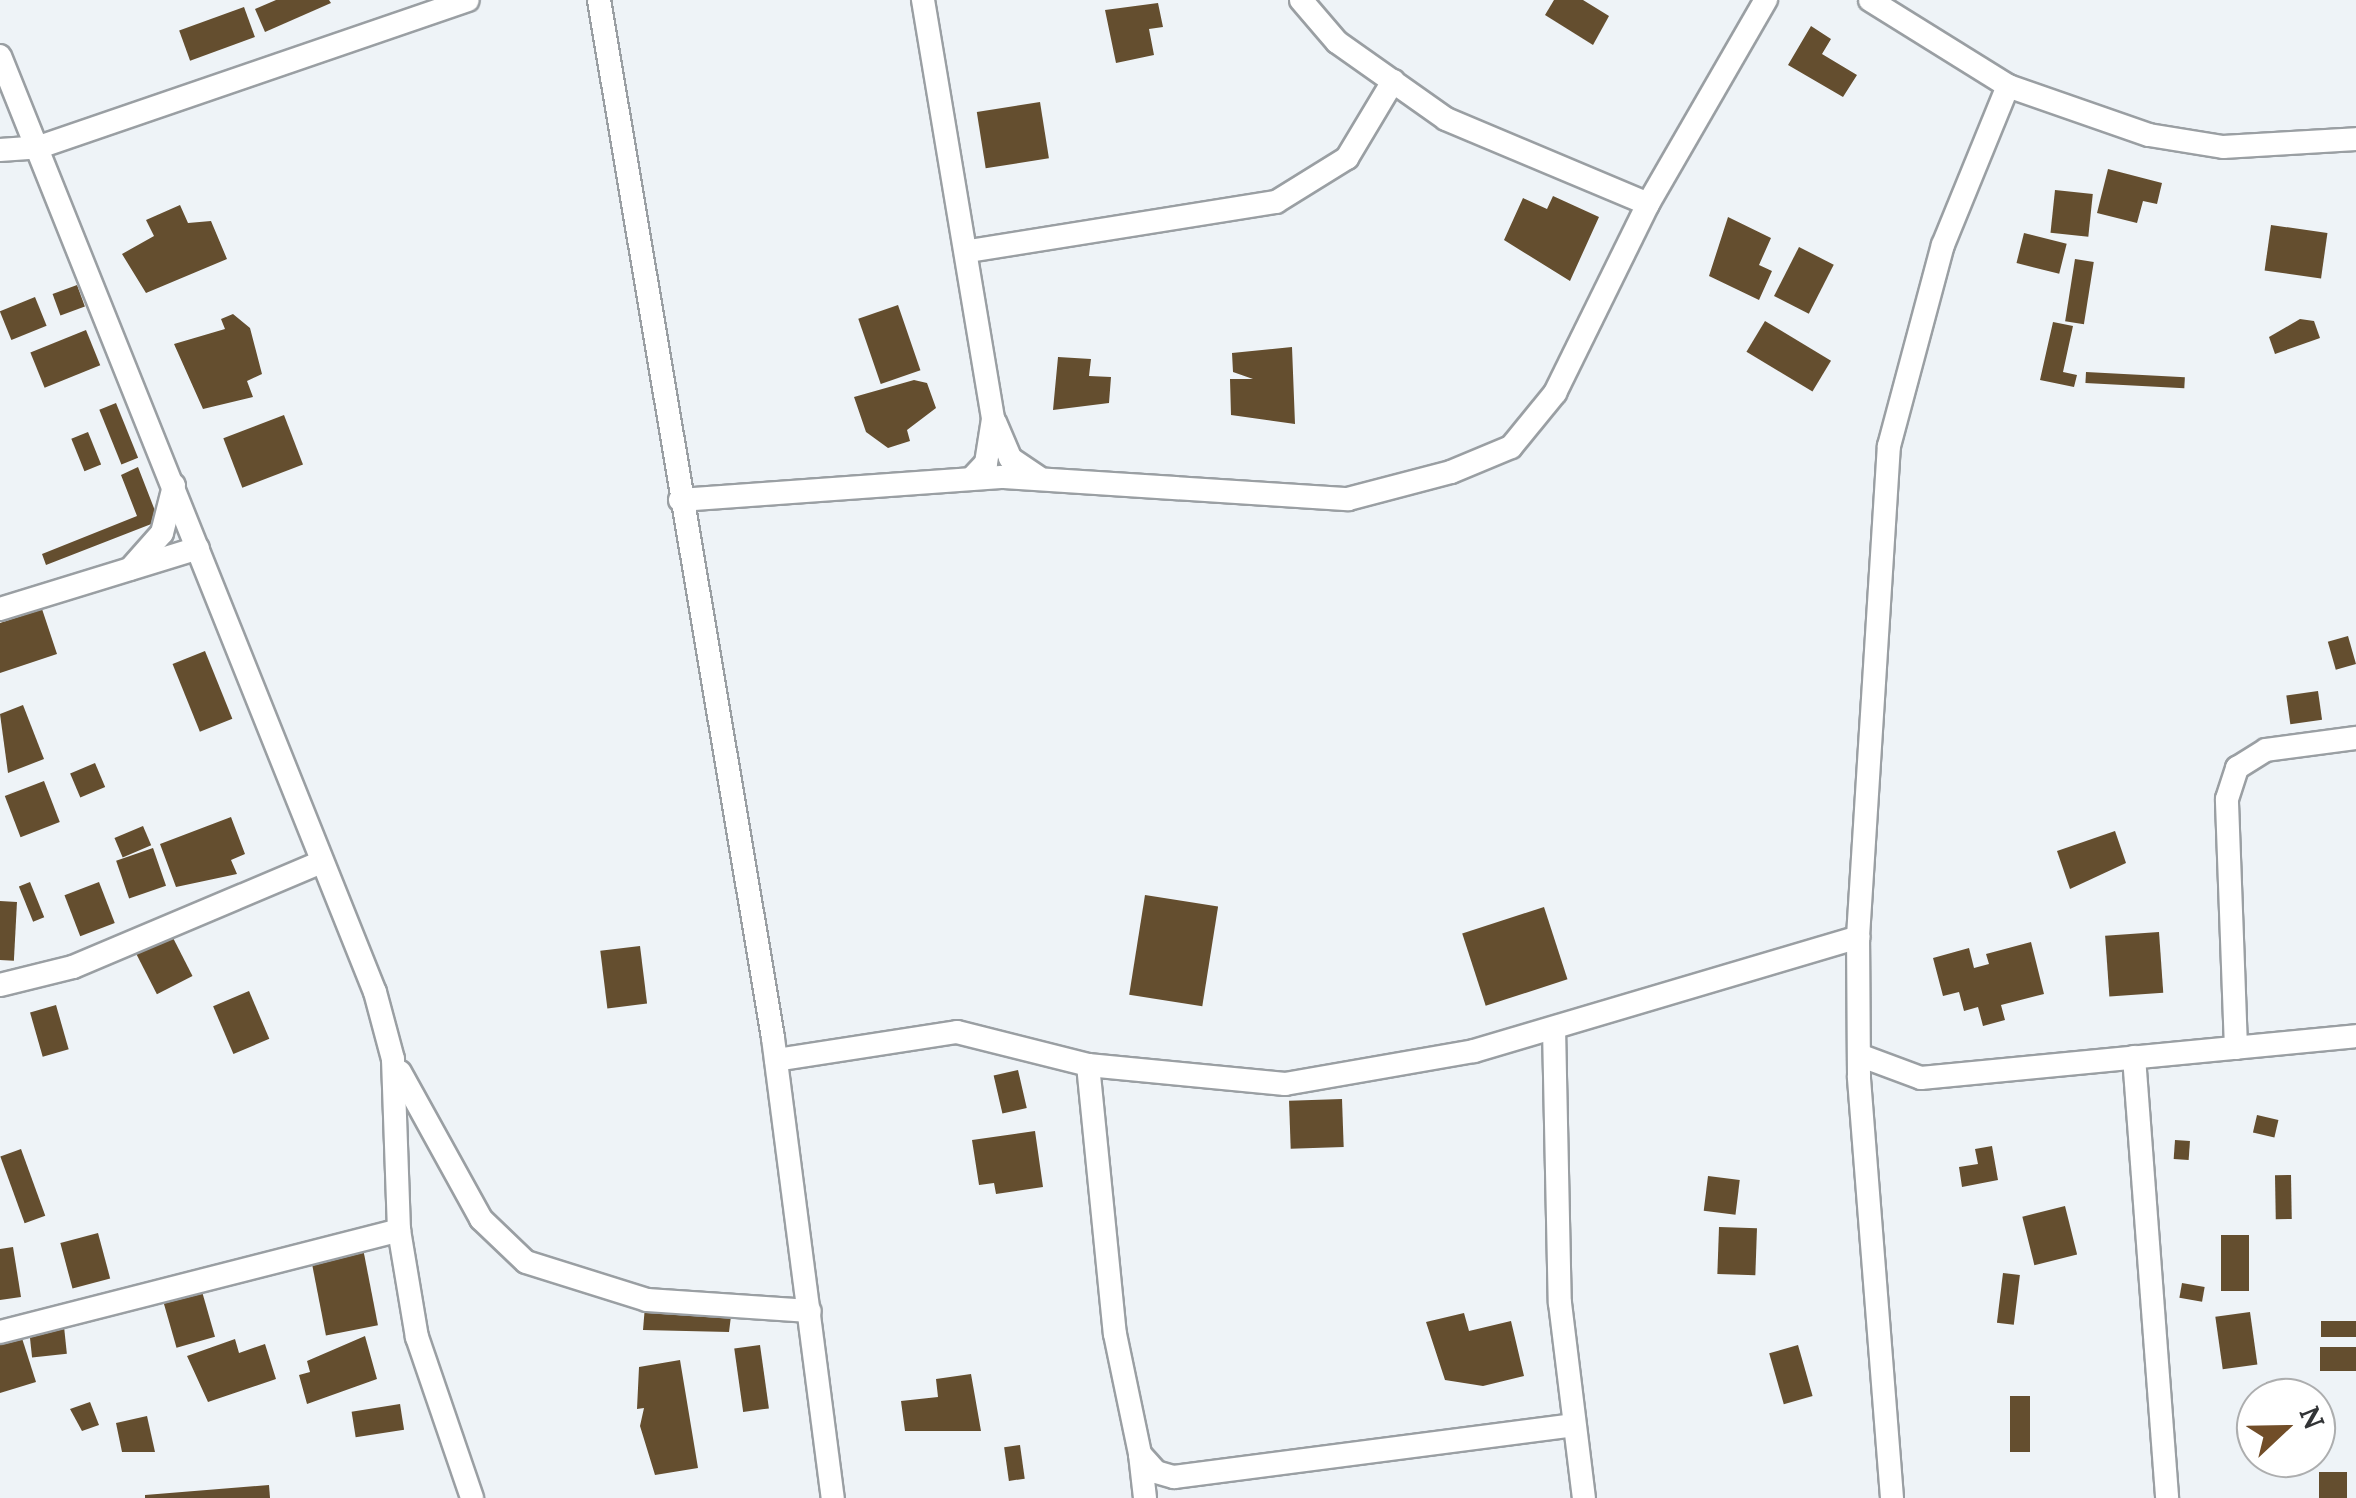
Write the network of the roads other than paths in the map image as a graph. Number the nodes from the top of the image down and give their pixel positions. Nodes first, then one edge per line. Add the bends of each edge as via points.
1 (468, 0) edge
2 (600, 0) edge
3 (923, 0) edge
4 (1301, 0) edge
5 (1766, 0) edge
6 (1870, 0) edge
7 (0, 56) edge
8 (1392, 81) junction
9 (2008, 86) junction
10 (2356, 139) edge
11 (39, 148) junction
12 (0, 150) edge
13 (1648, 204) junction
14 (969, 251) junction
15 (993, 419) junction
16 (970, 478) junction
17 (1042, 480) junction
18 (174, 486) junction
19 (680, 500) junction
20 (198, 548) junction
21 (129, 570) junction
22 (0, 609) edge
23 (2356, 738) edge
24 (322, 862) junction
25 (1858, 937) junction
26 (0, 986) edge
27 (1554, 1028) junction
28 (2356, 1036) edge
29 (2236, 1048) junction
30 (1859, 1055) junction
31 (2134, 1057) junction
32 (393, 1059) junction
33 (776, 1060) junction
34 (1088, 1065) junction
35 (399, 1230) junction
36 (810, 1310) junction
37 (0, 1332) edge
38 (1573, 1425) junction
39 (1140, 1454) junction
40 (472, 1498) edge
41 (832, 1498) edge
42 (1144, 1498) edge
43 (1584, 1498) edge
44 (1892, 1498) edge
45 (2167, 1498) edge

1 - 11 street
2 - 19 street via 666,368
3 - 14 street
4 - 8 street via 1338,42
5 - 13 street
6 - 9 street
7 - 11 street
8 - 13 street via 1446,119
8 - 14 street via 1347,158 1276,202
9 - 10 street via 2149,135 2222,147
9 - 25 street via 1943,244 1890,446
11 - 12 street
11 - 18 street
13 - 17 street via 1555,393 1511,446 1348,499
14 - 15 street
15 - 16 street via 986,463
15 - 17 street via 1010,458
16 - 17 street
16 - 19 street
18 - 20 street
18 - 21 street via 162,533
19 - 33 street
20 - 21 street
20 - 24 street
21 - 22 street
23 - 29 street via 2266,750 2237,768 2228,798
24 - 26 street via 73,967
24 - 32 street
25 - 27 street
25 - 30 street
27 - 34 street via 1286,1084
27 - 38 street via 1560,1302
28 - 29 street
29 - 31 street
30 - 31 street via 1921,1078
30 - 44 street
31 - 45 street
32 - 35 street
32 - 36 street via 481,1219 526,1262 647,1300
33 - 34 street via 958,1032
33 - 36 street
34 - 39 street via 1115,1334
35 - 37 street
35 - 40 street via 417,1337
36 - 41 street
38 - 39 street via 1174,1477
38 - 43 street
39 - 42 street

